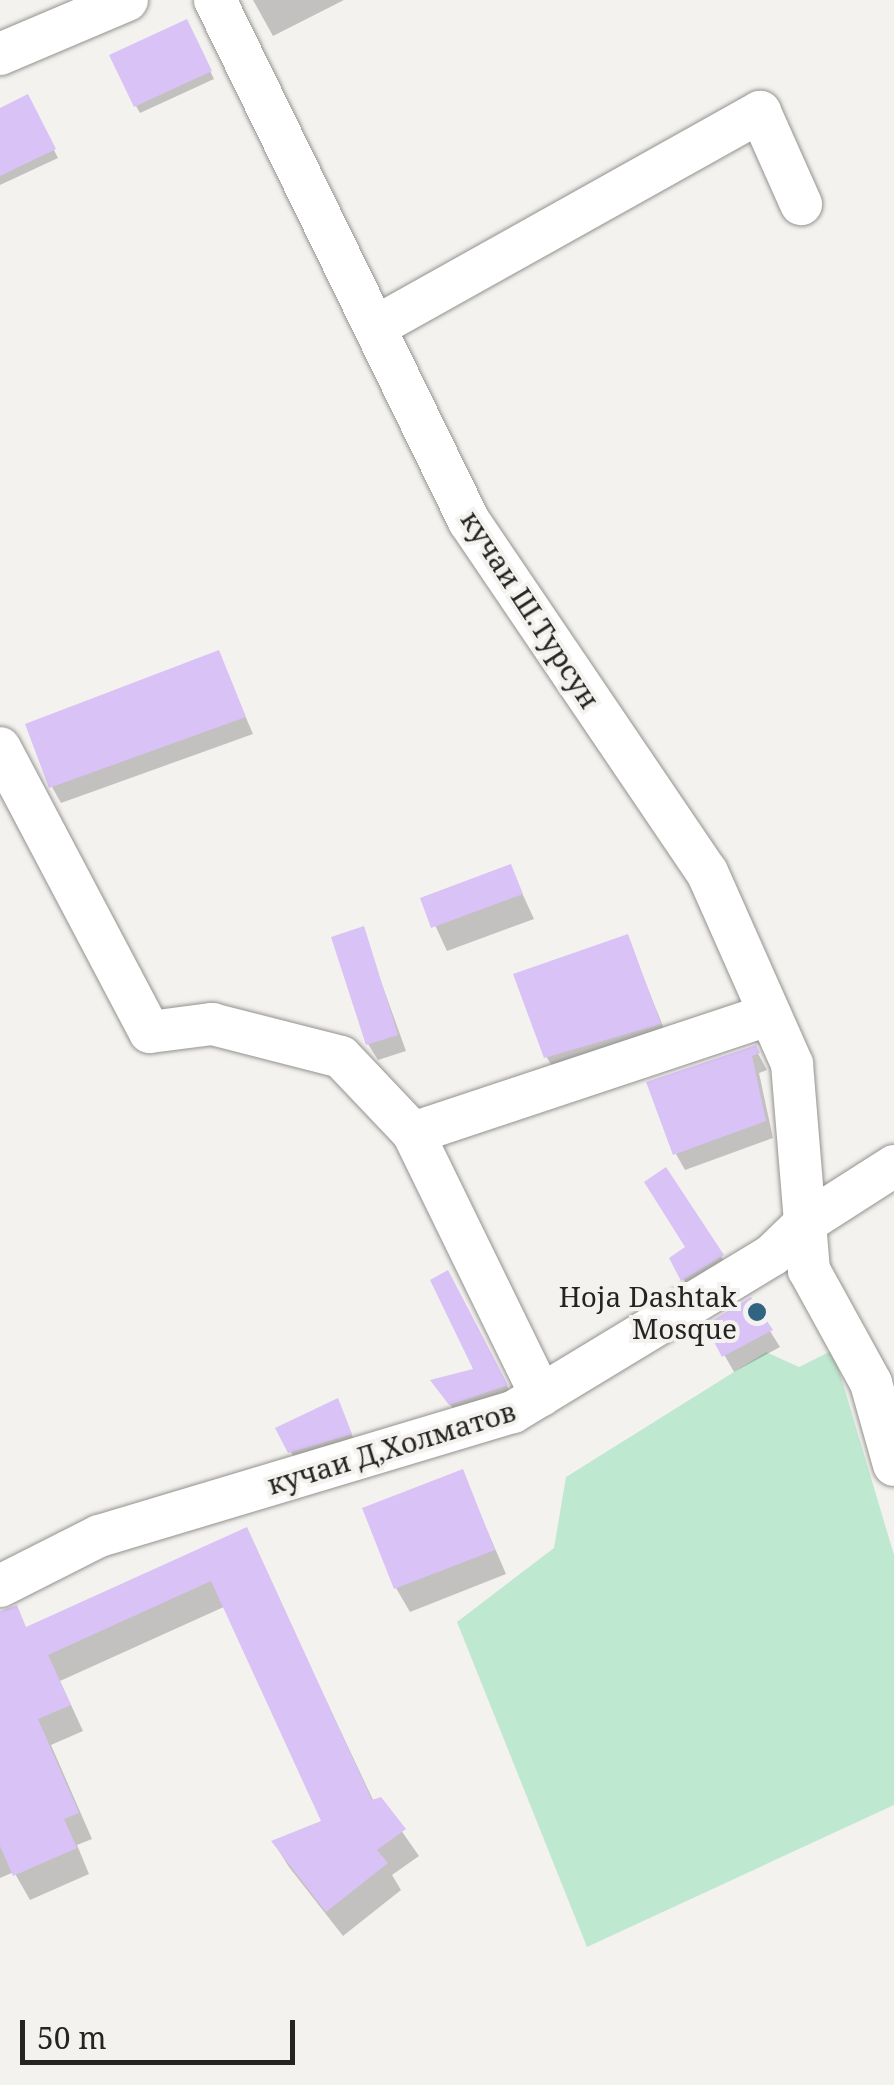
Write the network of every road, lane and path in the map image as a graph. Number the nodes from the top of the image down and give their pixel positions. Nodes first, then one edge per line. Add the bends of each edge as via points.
1 (127, 0) edge
2 (215, 0) edge
3 (0, 54) edge
4 (801, 204) dead end
5 (377, 326) junction
6 (0, 748) edge
7 (770, 1014) junction
8 (413, 1133) junction
9 (894, 1166) edge
10 (805, 1223) junction
11 (542, 1395) junction
12 (894, 1465) edge
13 (0, 1586) edge

1 - 3 street
2 - 5 street, кучаи Ш.Турсун
4 - 5 street via 760,112
5 - 7 street, кучаи Ш.Турсун via 469,521 707,872
6 - 8 street via 150,1032 212,1024 341,1057
7 - 8 street
7 - 10 street, кучаи Ш.Турсун via 792,1064
8 - 11 street
9 - 10 street, кучаи Д,Холматов
10 - 11 street, кучаи Д,Холматов via 772,1255
10 - 12 street via 809,1270 871,1383
11 - 13 street, кучаи Д,Холматов via 513,1412 99,1536

